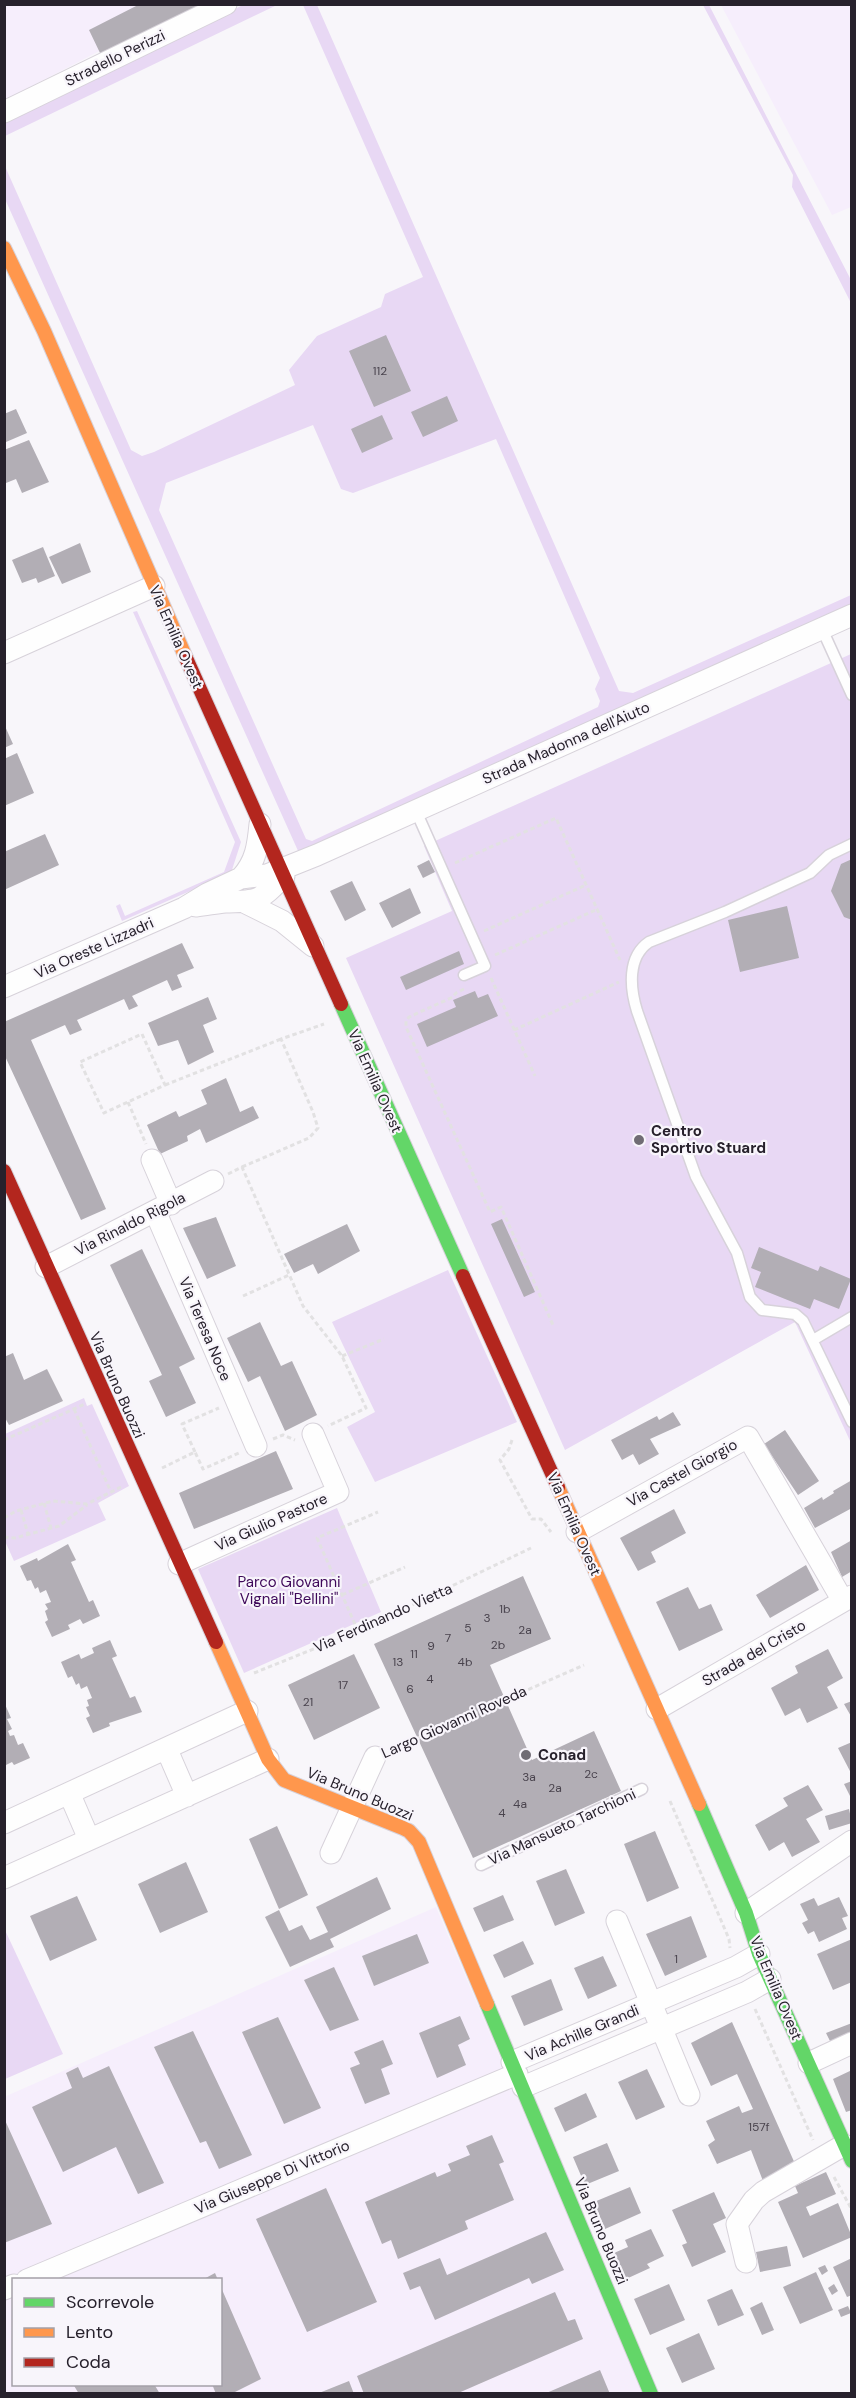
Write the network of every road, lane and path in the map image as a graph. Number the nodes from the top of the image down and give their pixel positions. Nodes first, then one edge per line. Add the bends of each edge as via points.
1 (226, 4) edge
2 (4, 112) edge
3 (4, 248) edge
4 (154, 586) junction
5 (852, 615) edge
6 (822, 628) junction
7 (4, 653) edge
8 (852, 695) edge
9 (416, 811) junction
10 (260, 824) junction
11 (852, 844) edge
12 (441, 869) junction
13 (282, 873) junction
14 (241, 878) junction
15 (586, 885) junction
16 (246, 903) junction
17 (184, 908) junction
18 (598, 909) junction
19 (472, 936) junction
20 (318, 953) junction
21 (484, 963) junction
22 (624, 968) dead end
23 (464, 975) dead end
24 (490, 978) junction
25 (628, 978) dead end
26 (482, 982) dead end
27 (473, 985) dead end
28 (4, 987) edge
29 (330, 1022) dead end
30 (514, 1030) junction
31 (281, 1039) junction
32 (535, 1076) dead end
33 (165, 1085) junction
34 (128, 1102) junction
35 (152, 1160) joint
36 (242, 1167) dead end
37 (4, 1171) edge
38 (213, 1181) dead end
39 (10, 1199) edge
40 (163, 1207) junction
41 (46, 1267) junction
42 (289, 1275) dead end
43 (243, 1296) dead end
44 (852, 1317) edge
45 (553, 1324) dead end
46 (384, 1339) dead end
47 (813, 1340) junction
48 (342, 1356) dead end
49 (92, 1401) dead end
50 (221, 1407) dead end
51 (74, 1409) junction
52 (852, 1422) edge
53 (313, 1434) dead end
54 (514, 1435) dead end
55 (4, 1440) edge
56 (245, 1447) dead end
57 (195, 1452) dead end
58 (111, 1492) dead end
59 (44, 1503) dead end
60 (91, 1503) dead end
61 (21, 1509) dead end
62 (378, 1512) dead end
63 (51, 1528) junction
64 (577, 1532) junction
65 (28, 1534) junction
66 (4, 1537) edge
67 (556, 1541) dead end
68 (531, 1548) dead end
69 (179, 1564) junction
70 (405, 1567) dead end
71 (342, 1595) junction
72 (847, 1598) edge
73 (358, 1632) junction
74 (584, 1665) dead end
75 (232, 1682) junction
76 (657, 1709) junction
77 (247, 1711) junction
78 (167, 1750) junction
79 (375, 1757) joint
80 (268, 1759) junction
81 (642, 1789) dead end
82 (70, 1795) junction
83 (188, 1796) junction
84 (669, 1799) dead end
85 (351, 1807) junction
86 (4, 1823) edge
87 (89, 1839) junction
88 (852, 1841) edge
89 (332, 1853) dead end
90 (481, 1865) dead end
91 (4, 1878) edge
92 (746, 1913) junction
93 (616, 1921) dead end
94 (759, 1954) junction
95 (736, 1967) junction
96 (770, 1978) junction
97 (747, 1992) junction
98 (651, 2003) junction
99 (661, 2028) junction
100 (852, 2043) edge
101 (809, 2063) junction
102 (517, 2074) junction
103 (689, 2094) dead end
104 (846, 2140) edge
105 (822, 2158) junction
106 (852, 2210) edge
107 (746, 2262) dead end
108 (32, 2278) edge
109 (651, 2394) edge

1 - 2 street, Stradello Perizzi
3 - 4 street, Via Emilia Ovest
4 - 7 street
4 - 10 street, Via Emilia Ovest
5 - 6 street, Strada Madonna dell'Aiuto
6 - 8 lane
6 - 9 street, Strada Madonna dell'Aiuto
9 - 12 lane
9 - 13 street, Strada Madonna dell'Aiuto
10 - 13 street, Via Emilia Ovest
10 - 14 street via 256,853
11 - 47 lane via 829,855 810,873 649,942 638,953 632,978 637,1011 696,1178 737,1253 750,1297 762,1310 798,1316
12 - 15 path via 556,818
12 - 19 lane
13 - 14 street, Via Oreste Lizzadri
13 - 16 street via 261,897
13 - 20 street, Via Emilia Ovest
14 - 17 street, Via Oreste Lizzadri
15 - 18 path
15 - 19 path
16 - 17 street, Via Oreste Lizzadri via 221,902
16 - 20 street, Via Oreste Lizzadri via 282,921
17 - 28 street, Via Oreste Lizzadri
18 - 21 path
18 - 22 path
19 - 21 lane
20 - 64 street, Via Emilia Ovest
21 - 23 lane
21 - 24 path
24 - 26 path
24 - 30 path
25 - 30 path
27 - 45 path via 409,1017 406,1027 490,1212 501,1207
29 - 31 path
30 - 32 path
31 - 33 path
31 - 36 path via 318,1128 309,1138
33 - 34 path
33 - 34 path via 141,1034 80,1062 104,1113
34 - 35 path
35 - 40 street, Via Teresa Noce
37 - 39 street, Via Bruno Buozzi
38 - 40 street, Via Rinaldo Rigola
39 - 41 street, Via Bruno Buozzi
40 - 41 street, Via Rinaldo Rigola
40 - 56 street, Via Teresa Noce
41 - 69 street, Via Bruno Buozzi
42 - 43 path
44 - 47 lane
46 - 48 path
47 - 52 lane
49 - 51 path
50 - 57 path via 182,1424
51 - 55 path
51 - 58 path
53 - 69 street, Via Giulio Pastore via 338,1492
54 - 67 path via 500,1460 532,1519 541,1520
59 - 63 path
60 - 63 path
61 - 65 path
62 - 71 path via 317,1538
63 - 65 path
64 - 72 street, Via Castel Giorgio via 748,1437
64 - 76 street, Via Emilia Ovest
65 - 66 path
68 - 73 path, Via Ferdinando Vietta
69 - 75 street, Via Bruno Buozzi
70 - 71 path
71 - 73 path
72 - 76 street, Strada del Cristo
73 - 75 path, Via Ferdinando Vietta
74 - 79 path, Largo Giovanni Roveda
75 - 77 street, Via Bruno Buozzi
76 - 92 street, Via Emilia Ovest
77 - 78 street
77 - 80 street, Via Bruno Buozzi
78 - 82 street
78 - 83 street
79 - 85 street, Largo Giovanni Roveda
80 - 83 street
80 - 85 street, Via Bruno Buozzi via 284,1780
81 - 90 lane, Via Mansueto Tarchioni
82 - 86 street
82 - 87 street
83 - 87 street
84 - 95 path via 729,1939
85 - 89 street, Largo Giovanni Roveda
85 - 102 street, Via Bruno Buozzi via 409,1831 419,1842
87 - 91 street
88 - 92 street
92 - 94 street, Via Emilia Ovest
93 - 98 street, Via Achille Grandi
94 - 95 street, Via Achille Grandi
94 - 96 street, Via Emilia Ovest
95 - 98 street, Via Achille Grandi
96 - 97 street, Via Achille Grandi
96 - 101 street, Via Emilia Ovest
97 - 99 street, Via Achille Grandi
97 - 105 path
98 - 99 street, Via Achille Grandi
98 - 102 street, Via Achille Grandi
99 - 102 street, Via Achille Grandi
99 - 103 street, Via Achille Grandi
100 - 101 street
101 - 104 street, Via Emilia Ovest
102 - 108 street, Via Giuseppe Di Vittorio
102 - 109 street, Via Bruno Buozzi
104 - 105 street
105 - 106 path
105 - 107 street via 763,2192 745,2212 737,2224

